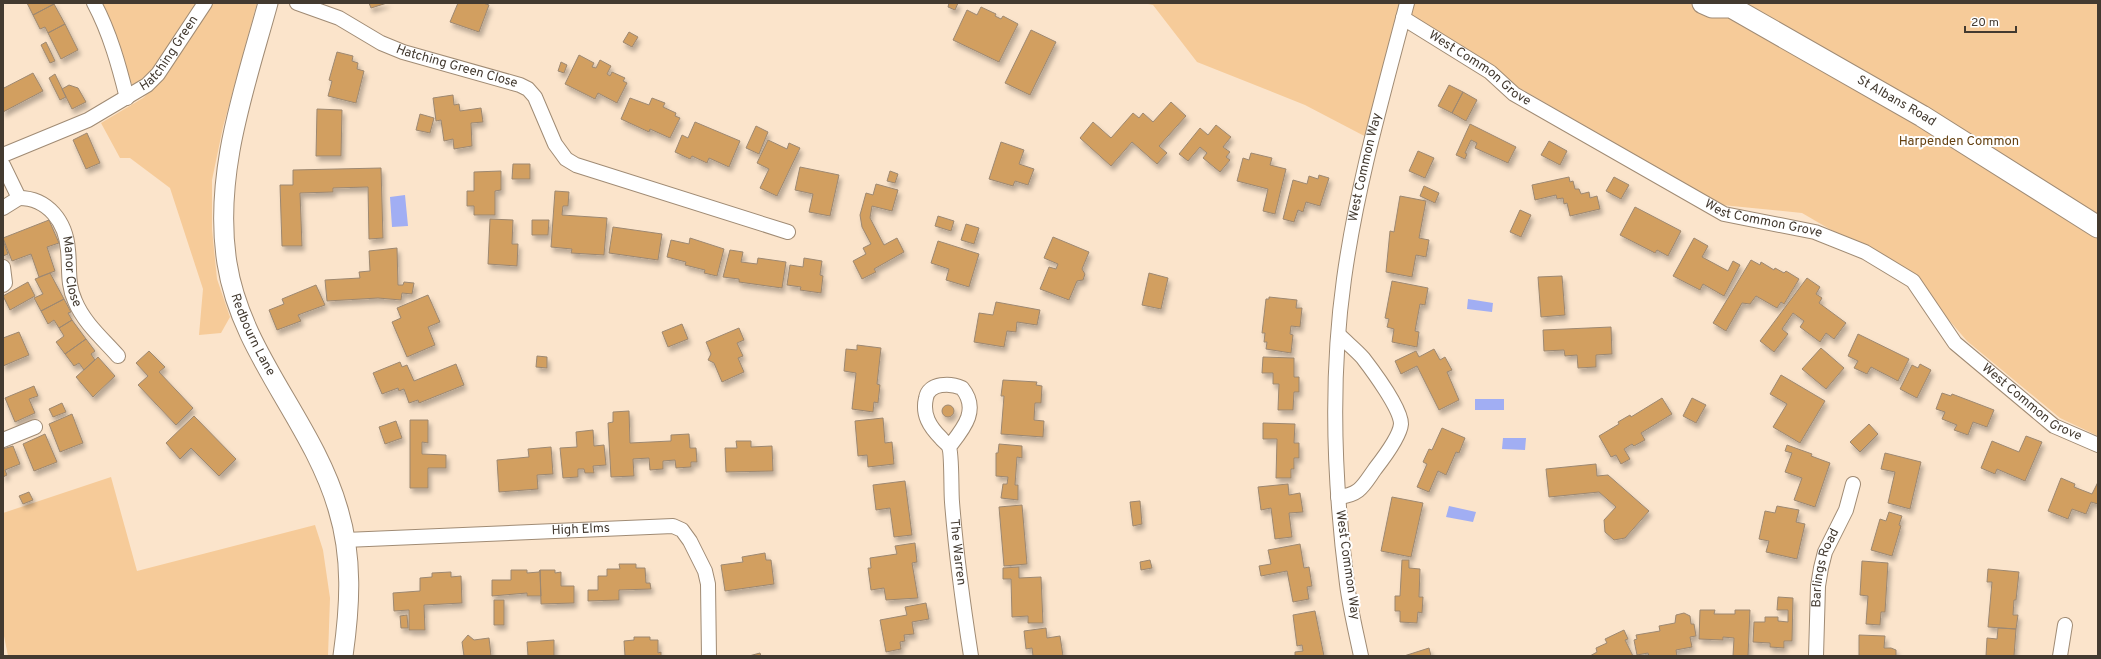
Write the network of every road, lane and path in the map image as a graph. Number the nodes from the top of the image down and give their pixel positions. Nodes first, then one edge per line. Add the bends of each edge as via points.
1 (94, 3) edge
2 (204, 3) edge
3 (268, 3) edge
4 (297, 3) edge
5 (1407, 3) edge
6 (1703, 3) edge
7 (1731, 5) edge
8 (1403, 18) junction
9 (127, 98) junction
10 (3, 155) edge
11 (3, 165) edge
12 (19, 198) junction
13 (3, 208) edge
14 (2098, 227) edge
15 (788, 232) dead end
16 (3, 267) edge
17 (3, 285) edge
18 (1339, 335) junction
19 (118, 356) dead end
20 (35, 427) dead end
21 (3, 440) edge
22 (2098, 445) edge
23 (949, 447) dead end
24 (1853, 484) dead end
25 (1338, 497) junction
26 (346, 540) junction
27 (2065, 625) dead end
28 (343, 656) edge
29 (709, 656) edge
30 (971, 656) edge
31 (1361, 656) edge
32 (1816, 656) edge
33 (2060, 656) edge

1 - 9 street via 117,60
2 - 9 street, Hatching Green via 158,74
3 - 26 main road, Redbourn Lane via 230,144 223,213 227,262 244,322 328,481
4 - 15 street, Hatching Green Close via 339,18 381,43 403,52 520,84 534,97 561,153 576,165
5 - 8 street, West Common Way
6 - 7 main road, St Albans Road via 1712,7
7 - 14 main road, St Albans Road via 1922,116
8 - 18 street, West Common Way via 1366,160 1352,228
8 - 22 street, West Common Grove via 1490,72 1514,94 1724,214 1815,232 1865,252 1913,281 1955,343 2054,426
9 - 10 street, Hatching Green via 88,120
11 - 12 street
12 - 13 street
12 - 19 street, Manor Close via 34,199 42,203 57,218 66,239 69,282 75,303 88,323
16 - 17 street
18 - 25 street, West Common Way via 1336,419
18 - 25 street, West Common Way via 1363,358 1380,382 1397,411 1401,424 1382,460 1359,491 1351,496
20 - 21 street
23 - 30 street, The Warren via 955,542
24 - 32 street, Barlings Road via 1846,510 1825,552 1821,568
25 - 31 street, West Common Way via 1347,586
26 - 28 main road, Redbourn Lane via 350,576
26 - 29 street, High Elms via 673,526 682,530 690,541 708,584
27 - 33 street

